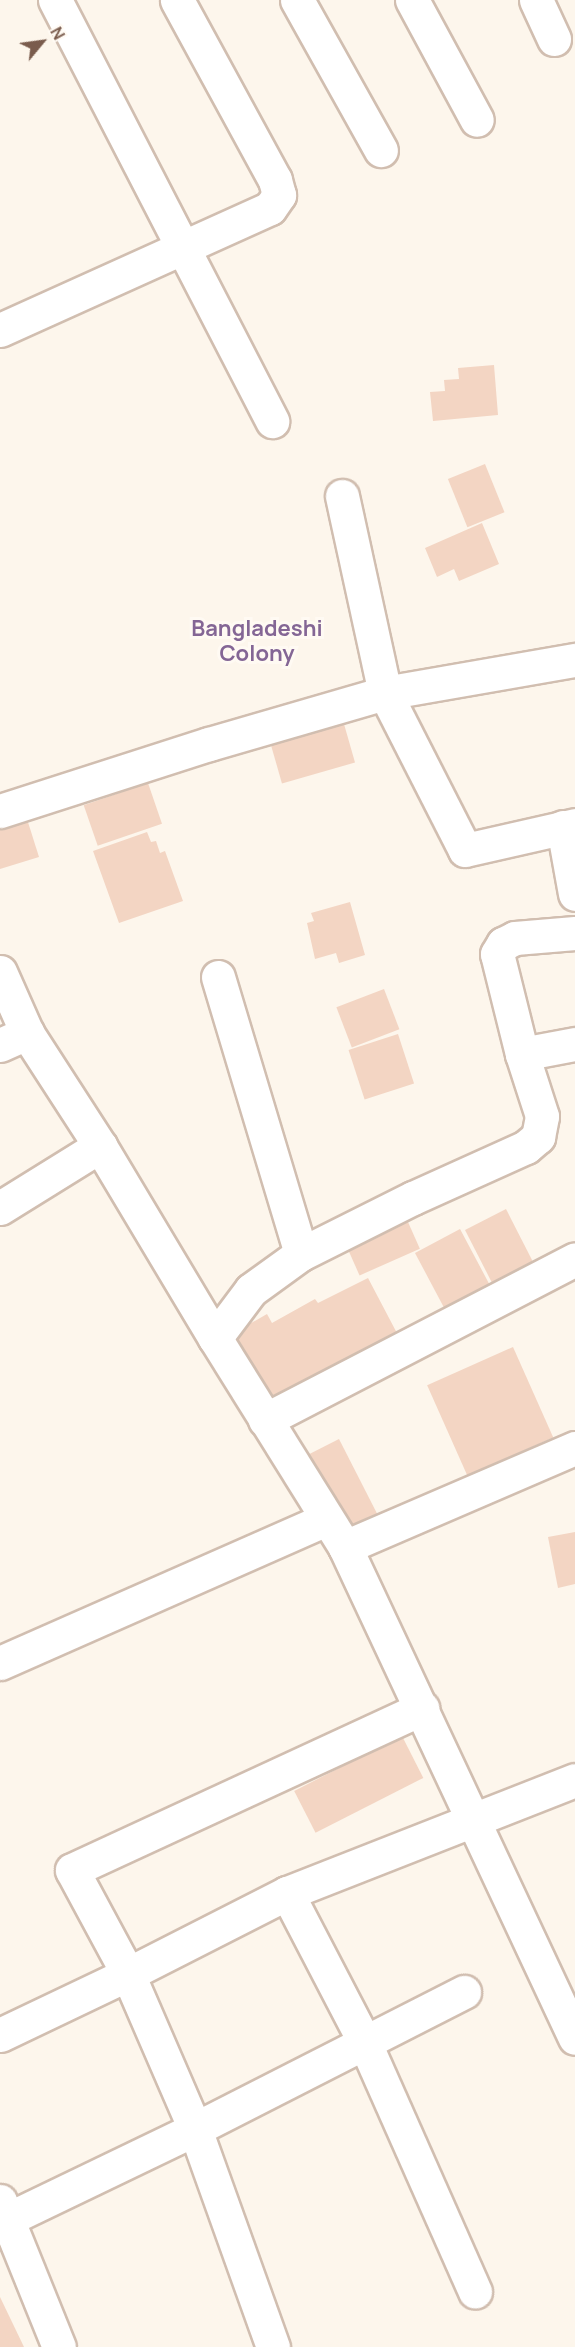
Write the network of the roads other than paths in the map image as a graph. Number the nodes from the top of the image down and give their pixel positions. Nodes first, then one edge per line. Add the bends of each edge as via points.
1 (55, 0) edge
2 (177, 0) edge
3 (297, 0) edge
4 (412, 0) edge
5 (536, 0) edge
6 (554, 39) dead end
7 (477, 120) dead end
8 (381, 150) dead end
9 (183, 248) junction
10 (0, 330) edge
11 (272, 421) dead end
12 (342, 496) dead end
13 (575, 660) edge
14 (385, 693) junction
15 (0, 811) edge
16 (569, 826) edge
17 (575, 894) edge
18 (575, 933) edge
19 (0, 972) edge
20 (218, 977) dead end
21 (14, 1039) edge
22 (575, 1044) edge
23 (522, 1054) junction
24 (100, 1146) junction
25 (0, 1208) edge
26 (301, 1254) junction
27 (575, 1259) edge
28 (214, 1338) junction
29 (265, 1420) junction
30 (575, 1448) edge
31 (327, 1518) junction
32 (345, 1547) junction
33 (0, 1663) edge
34 (422, 1708) junction
35 (575, 1780) edge
36 (474, 1821) junction
37 (287, 1893) junction
38 (128, 1974) junction
39 (464, 1992) dead end
40 (0, 2035) edge
41 (575, 2038) edge
42 (364, 2041) junction
43 (195, 2129) junction
44 (4, 2210) edge
45 (474, 2291) dead end
46 (59, 2347) edge
47 (273, 2347) edge

1 - 9 street
2 - 9 street via 275,180 279,195 270,208
3 - 8 street
4 - 7 street
5 - 6 street
9 - 10 street
9 - 11 street
12 - 14 street
13 - 14 street
14 - 15 street
14 - 16 street via 465,850
16 - 17 street
18 - 23 street via 514,938 503,944 497,954
19 - 21 street
20 - 26 street
21 - 24 street
22 - 23 street
23 - 26 street via 542,1116 538,1137 526,1147
24 - 25 street
24 - 28 street
26 - 28 street via 251,1290
27 - 29 street
28 - 29 street
29 - 31 street
30 - 32 street
31 - 32 street
31 - 33 street
32 - 34 street
34 - 36 street
34 - 38 street via 72,1870
35 - 36 street
36 - 37 street
36 - 41 street
37 - 38 street
37 - 42 street
38 - 40 street
38 - 43 street
39 - 42 street
42 - 43 street
42 - 45 street
43 - 44 street
43 - 47 street
44 - 46 street

